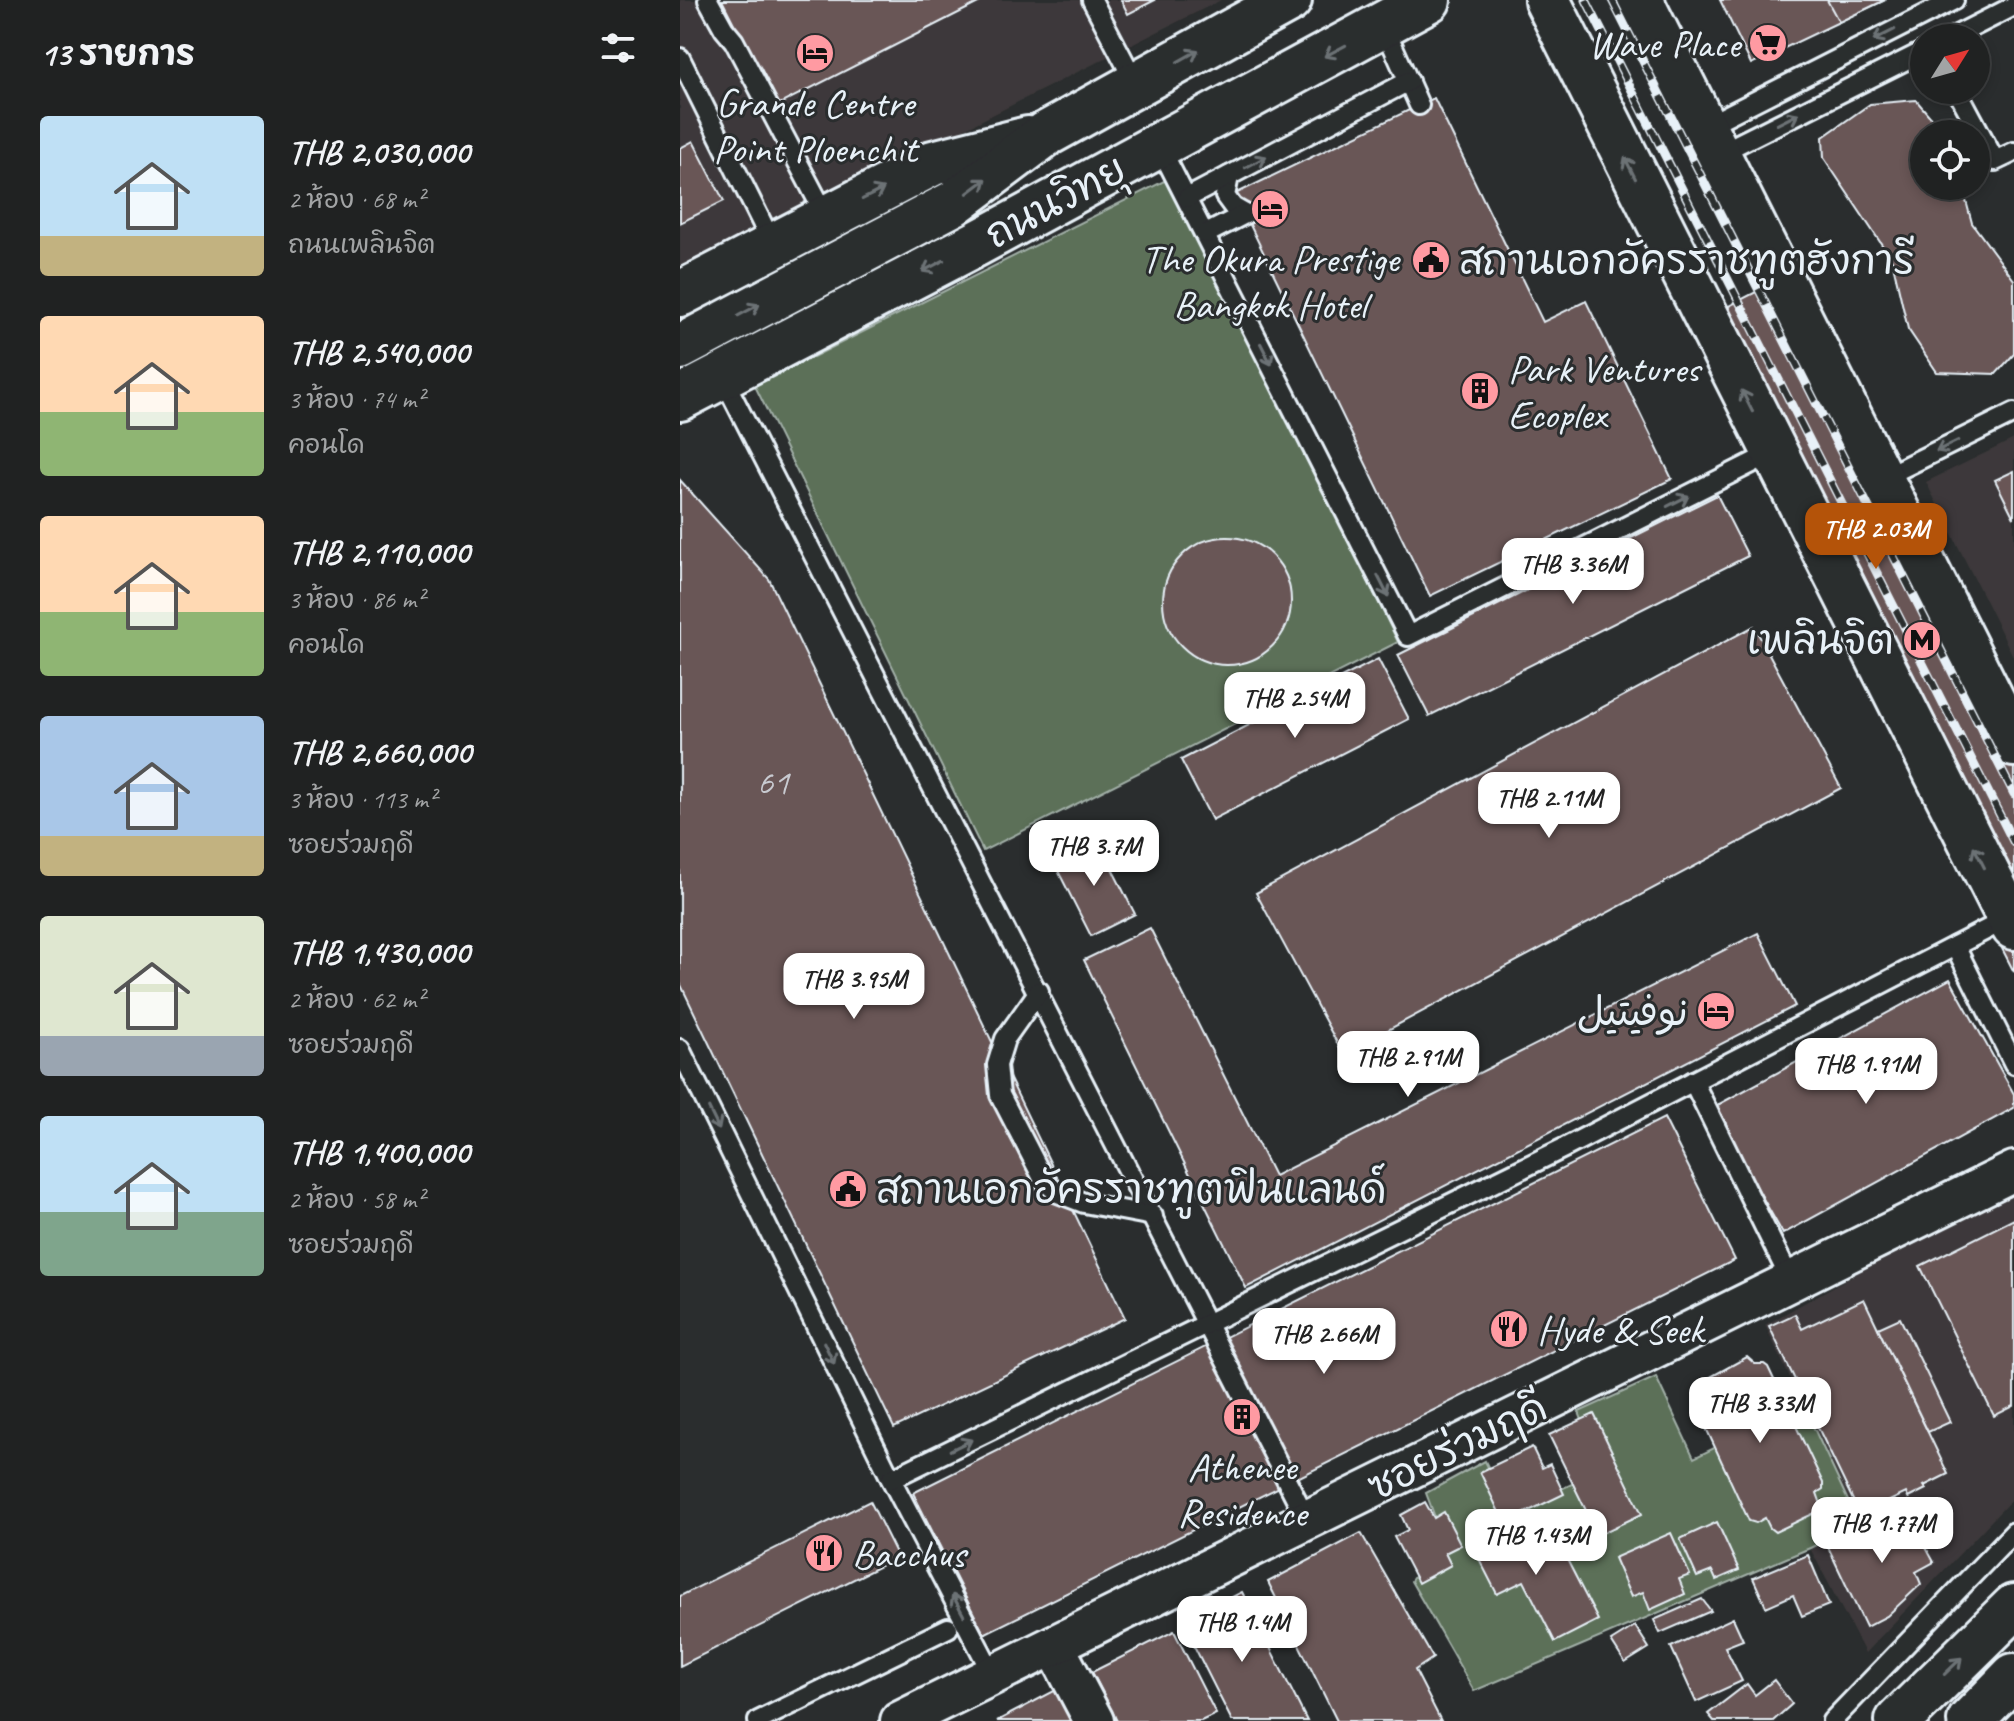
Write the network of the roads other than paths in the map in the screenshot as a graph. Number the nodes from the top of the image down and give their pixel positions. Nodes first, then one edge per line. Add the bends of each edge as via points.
1 (708, 0) edge
2 (1092, 0) edge
3 (1289, 0) edge
4 (1428, 0) edge
5 (1547, 0) edge
6 (1640, 0) edge
7 (1954, 0) edge
8 (2014, 6) edge
9 (1383, 24) junction
10 (1979, 24) edge
11 (1910, 57) edge
12 (680, 58) edge
13 (1409, 81) junction
14 (1136, 84) junction
15 (1964, 104) edge
16 (1419, 105) dead end
17 (1046, 134) junction
18 (1711, 140) junction
19 (1159, 145) junction
20 (2014, 152) edge
21 (1229, 176) junction
22 (1187, 198) junction
23 (822, 220) junction
24 (1206, 234) junction
25 (773, 245) junction
26 (680, 294) edge
27 (680, 347) edge
28 (722, 375) junction
29 (680, 398) edge
30 (2014, 413) edge
31 (1774, 452) junction
32 (1880, 480) junction
33 (2014, 744) edge
34 (2012, 922) edge
35 (1955, 946) junction
36 (1039, 991) junction
37 (680, 1049) edge
38 (2014, 1064) edge
39 (1693, 1081) junction
40 (2014, 1171) edge
41 (1153, 1216) junction
42 (1791, 1281) junction
43 (1208, 1324) junction
44 (891, 1479) junction
45 (1307, 1520) junction
46 (2014, 1532) edge
47 (2014, 1607) edge
48 (948, 1628) dead end
49 (1054, 1645) junction
50 (993, 1675) junction
51 (2014, 1676) edge
52 (758, 1721) edge
53 (900, 1721) edge
54 (1094, 1721) edge
55 (1832, 1721) edge
56 (1898, 1721) edge
57 (1970, 1721) edge

1 - 23 lane via 724,29 725,46
2 - 14 lane
14 -> 3 main road, ถนนวิทยุ
4 - 9 main road, ถนนวิทยุ
31 -> 5 main road
6 - 18 main road
7 -> 18 lane
8 - 10 lane
9 - 13 lane
9 -> 19 main road, ถนนวิทยุ
18 -> 11 lane
12 - 25 lane
13 - 16 lane
21 -> 13 lane
14 - 17 main road, ถนนวิทยุ
15 - 20 lane via 1995,161
23 -> 17 main road, ถนนวิทยุ via 933,163
27 -> 17 main road, ถนนวิทยุ via 954,203
18 - 32 main road
19 - 22 lane
19 -> 28 main road, ถนนวิทยุ
21 - 22 lane
21 - 24 lane via 1225,196 1245,214
22 - 24 lane
23 - 25 main road, ถนนวิทยุ
24 -> 31 lane via 1408,636
25 - 26 main road, ถนนวิทยุ
28 - 29 main road, ถนนวิทยุ
28 - 36 lane
30 -> 32 lane
34 -> 31 main road
32 - 33 main road
34 - 35 lane
35 - 38 lane
35 - 39 lane
36 - 41 lane
36 - 41 lane via 1005,1039 997,1065 1000,1095 1045,1182 1058,1193
37 -> 44 lane
39 - 42 lane
39 - 43 lane
40 - 42 street, ซอยร่วมฤดี
41 - 43 lane
42 - 45 street, ซอยร่วมฤดี
44 -> 43 lane
43 - 45 lane
50 -> 44 lane
45 - 49 street, ซอยร่วมฤดี
46 - 55 lane
56 -> 47 main road
48 - 52 lane
49 - 50 street, ซอยร่วมฤดี
49 - 54 street
50 - 53 street, ซอยร่วมฤดี
51 - 57 main road

